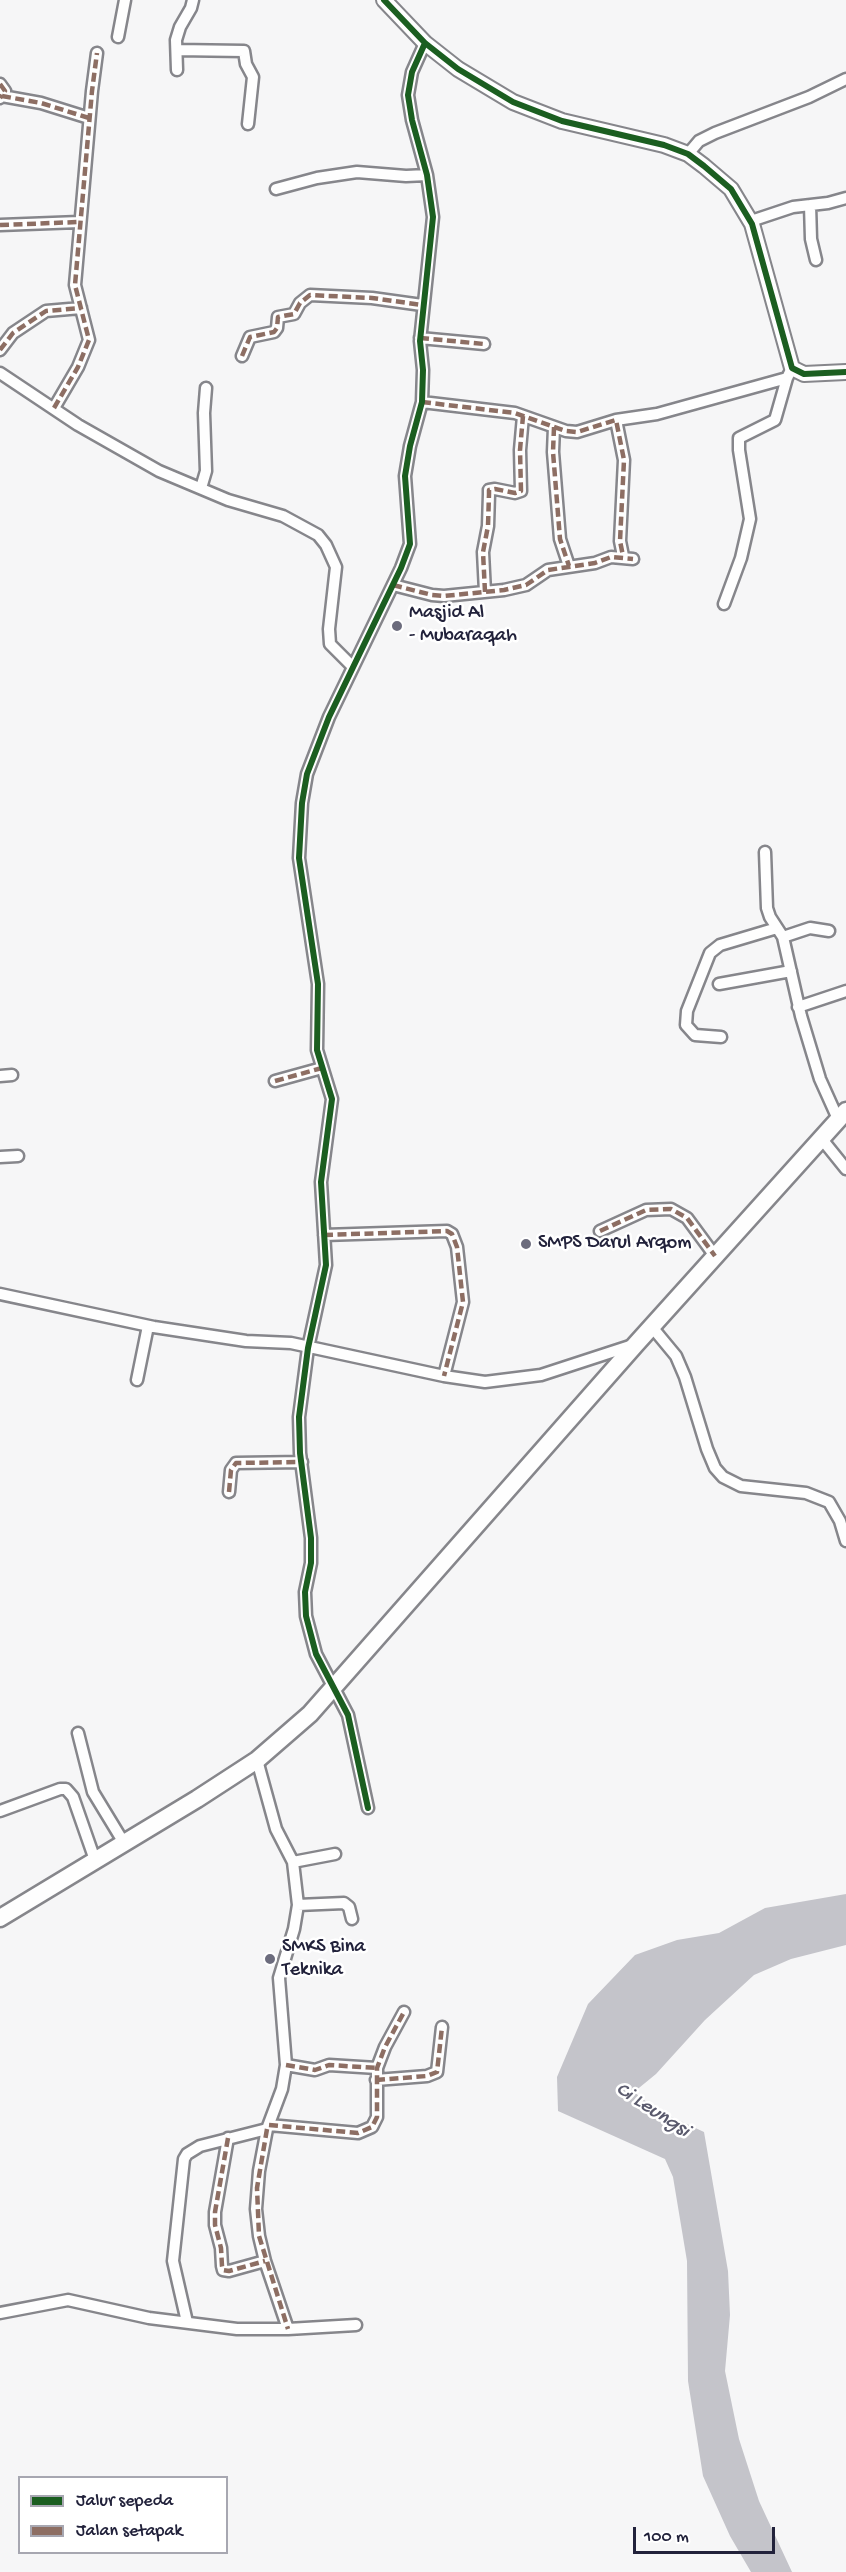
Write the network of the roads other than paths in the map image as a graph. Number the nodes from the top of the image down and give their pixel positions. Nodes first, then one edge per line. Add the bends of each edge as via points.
1 (125, 0) edge
2 (193, 0) edge
3 (384, 0) edge
4 (118, 38) dead end
5 (425, 43) junction
6 (177, 50) junction
7 (97, 53) dead end
8 (177, 70) dead end
9 (846, 79) edge
10 (0, 84) edge
11 (1, 97) edge
12 (89, 118) junction
13 (248, 124) dead end
14 (688, 154) junction
15 (427, 175) junction
16 (276, 189) dead end
17 (846, 198) edge
18 (810, 206) junction
19 (751, 221) junction
20 (79, 222) junction
21 (0, 225) edge
22 (816, 260) dead end
23 (422, 306) junction
24 (81, 308) junction
25 (420, 338) junction
26 (484, 344) dead end
27 (0, 350) edge
28 (242, 357) dead end
29 (846, 372) edge
30 (0, 373) edge
31 (790, 373) junction
32 (206, 388) dead end
33 (422, 402) junction
34 (54, 408) junction
35 (523, 416) junction
36 (616, 420) junction
37 (554, 427) junction
38 (201, 488) junction
39 (569, 566) junction
40 (393, 585) junction
41 (485, 592) junction
42 (724, 604) dead end
43 (353, 667) junction
44 (765, 852) dead end
45 (829, 931) dead end
46 (780, 932) junction
47 (791, 971) junction
48 (719, 984) dead end
49 (846, 991) edge
50 (798, 1007) junction
51 (721, 1036) dead end
52 (322, 1068) junction
53 (12, 1075) dead end
54 (0, 1076) edge
55 (275, 1081) dead end
56 (842, 1115) edge
57 (821, 1138) junction
58 (18, 1156) dead end
59 (0, 1157) edge
60 (846, 1169) edge
61 (600, 1231) dead end
62 (324, 1235) junction
63 (715, 1256) junction
64 (0, 1294) edge
65 (148, 1326) junction
66 (652, 1327) junction
67 (636, 1344) junction
68 (308, 1348) junction
69 (444, 1376) junction
70 (137, 1380) dead end
71 (302, 1462) junction
72 (229, 1492) dead end
73 (846, 1541) edge
74 (334, 1689) junction
75 (78, 1733) dead end
76 (257, 1760) junction
77 (368, 1808) dead end
78 (0, 1811) edge
79 (124, 1843) junction
80 (335, 1854) dead end
81 (94, 1860) junction
82 (293, 1862) junction
83 (298, 1905) junction
84 (0, 1918) edge
85 (352, 1919) dead end
86 (404, 2012) dead end
87 (442, 2027) dead end
88 (286, 2065) junction
89 (376, 2074) junction
90 (268, 2127) junction
91 (228, 2138) junction
92 (265, 2261) junction
93 (0, 2313) edge
94 (187, 2322) junction
95 (356, 2325) dead end
96 (288, 2329) junction

1 - 4 street
2 - 6 street via 180,27
3 - 5 street
5 - 14 street via 458,69 513,102 562,122
5 - 15 street via 412,72 408,95
6 - 8 street
6 - 13 street via 244,51 253,77
7 - 12 street
9 - 14 street via 704,138
10 - 11 street via 5,91
11 - 12 street via 42,103
12 - 20 street
14 - 19 street via 731,189
15 - 16 street via 357,172
15 - 23 street via 433,217
17 - 18 street
18 - 19 street via 793,207
18 - 22 street
19 - 31 street
20 - 21 street
20 - 24 street via 75,285
23 - 25 street
23 - 28 street via 372,298 310,295 294,314 278,317 274,332 250,337
24 - 27 street via 40,314 14,333
24 - 34 street via 89,334 88,345
25 - 26 street
25 - 33 street
29 - 31 street
30 - 34 street
31 - 36 street via 657,414
31 - 42 street via 775,420 739,438 750,519
32 - 38 street via 206,471
33 - 35 street
33 - 40 street via 405,476 410,544
34 - 38 street via 159,471
35 - 37 street
35 - 41 street via 521,491 489,490 483,547
36 - 37 street via 577,432
36 - 39 street via 624,460 620,541 628,558
37 - 39 street via 560,539
38 - 43 street via 283,516 318,535 336,567 330,645
39 - 41 street via 548,570 520,587
40 - 41 street via 432,595
40 - 43 street
43 - 52 street via 318,742 302,802 299,858 318,984 316,1042
44 - 46 street via 767,908
45 - 46 street via 810,928
46 - 47 street
46 - 51 street via 720,945 710,953 687,1011 686,1025 695,1035
47 - 48 street
47 - 50 street
49 - 50 street
50 - 56 street via 820,1079
52 - 55 street
52 - 62 street via 332,1099 321,1182
53 - 54 street
56 - 57 main road
57 - 60 street
57 - 63 main road
58 - 59 street
61 - 63 street via 646,1210 671,1209 687,1218
62 - 68 street via 326,1266
62 - 69 street via 447,1231 452,1234 463,1302
63 - 66 main road
64 - 65 street
65 - 68 street via 246,1341 291,1342
65 - 70 street
66 - 67 main road
66 - 73 street via 676,1356 707,1449 723,1477 741,1486 806,1493 830,1502
67 - 69 street via 541,1375 513,1380 485,1382
67 - 74 main road
68 - 69 street
68 - 71 street via 299,1418
71 - 72 street via 236,1463 231,1470
71 - 74 street via 311,1538 306,1616 316,1654
74 - 76 main road
74 - 77 street via 348,1714
75 - 79 street via 93,1792
76 - 79 main road
76 - 82 street via 276,1829
78 - 81 street via 66,1789 73,1797
79 - 81 main road
80 - 82 street
81 - 84 main road
82 - 83 street
83 - 85 street via 344,1903
83 - 88 street via 279,1978
86 - 89 street
87 - 89 street via 437,2072 427,2076
88 - 89 street via 315,2070 329,2065
88 - 90 street
89 - 90 street via 376,2122 366,2132
90 - 91 street
90 - 92 street via 256,2209
91 - 92 street via 215,2212 223,2270
91 - 94 street via 200,2146 184,2159 173,2261
92 - 96 street
93 - 94 street via 68,2300
94 - 96 street via 237,2329
95 - 96 street

